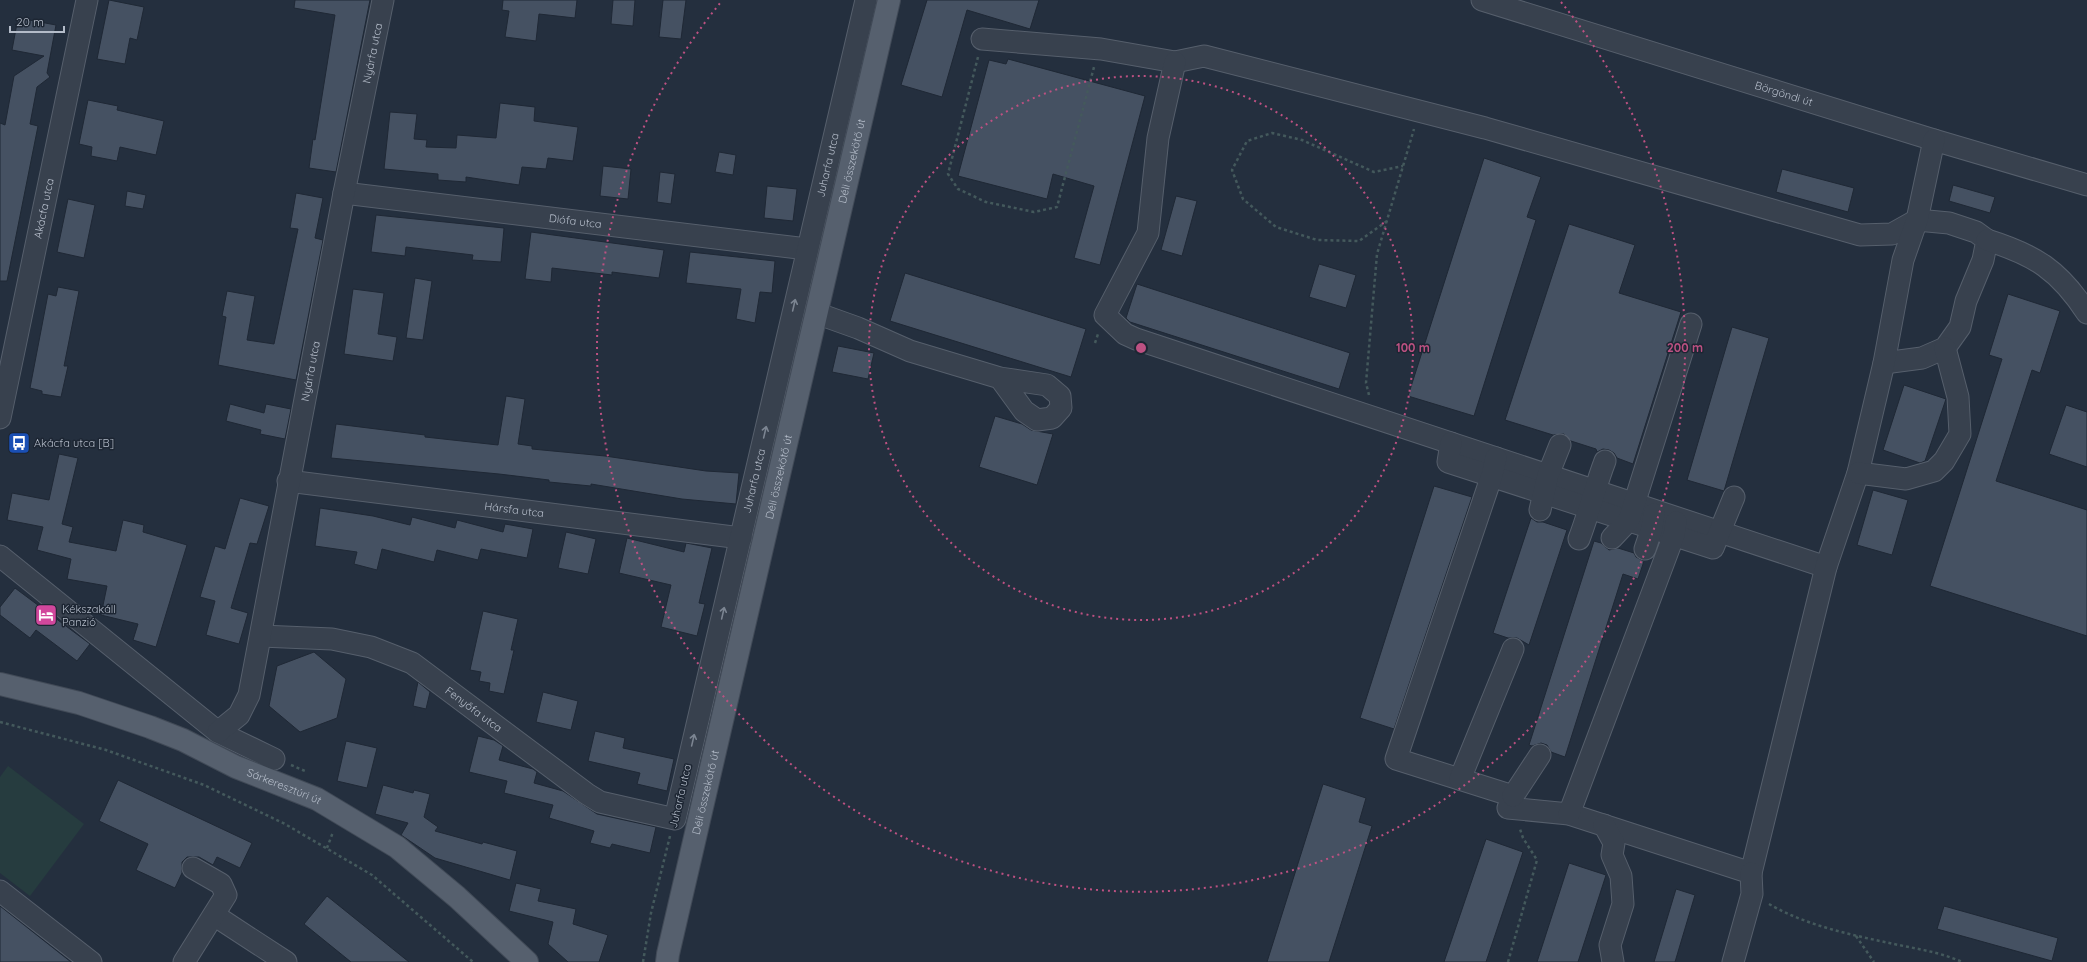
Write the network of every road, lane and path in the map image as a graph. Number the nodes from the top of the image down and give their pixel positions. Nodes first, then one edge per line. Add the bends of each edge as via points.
1 (87, 0) edge
2 (383, 0) edge
3 (866, 0) edge
4 (889, 0) edge
5 (1482, 0) edge
6 (982, 39) joint
7 (1101, 49) junction
8 (1175, 62) junction
9 (1420, 111) junction
10 (1934, 140) junction
11 (1403, 166) junction
12 (2087, 185) edge
13 (344, 192) junction
14 (1918, 220) junction
15 (1387, 221) junction
16 (1987, 240) junction
17 (807, 249) junction
18 (816, 313) junction
19 (2087, 313) edge
20 (1691, 324) dead end
21 (1945, 348) junction
22 (1884, 363) junction
23 (1000, 378) dead end
24 (0, 418) edge
25 (1374, 418) junction
26 (1560, 445) dead end
27 (1605, 462) dead end
28 (1494, 467) junction
29 (1858, 473) junction
30 (288, 481) junction
31 (1544, 493) junction
32 (1734, 497) dead end
33 (1592, 499) junction
34 (1631, 512) junction
35 (1653, 519) junction
36 (1676, 526) junction
37 (1721, 532) junction
38 (741, 538) junction
39 (1612, 538) dead end
40 (1579, 539) dead end
41 (1645, 549) dead end
42 (0, 556) edge
43 (1826, 567) junction
44 (261, 636) junction
45 (1512, 649) dead end
46 (0, 684) edge
47 (0, 722) edge
48 (218, 732) junction
49 (1540, 755) dead end
50 (274, 759) dead end
51 (1460, 779) junction
52 (1511, 802) junction
53 (1569, 814) junction
54 (675, 818) junction
55 (1604, 825) junction
56 (193, 868) dead end
57 (1751, 873) junction
58 (0, 891) edge
59 (1752, 894) junction
60 (214, 915) junction
61 (1856, 936) junction
62 (666, 959) edge
63 (91, 962) edge
64 (184, 962) edge
65 (286, 962) edge
66 (473, 962) edge
67 (527, 962) edge
68 (644, 962) edge
69 (1508, 962) edge
70 (1613, 962) edge
71 (1732, 962) edge
72 (1874, 962) edge
73 (1962, 962) edge

1 - 24 street, Akácfa utca
2 - 13 street, Nyárfa utca
3 - 17 street, Juharfa utca
4 - 18 main road, Déli összekötő út
5 - 10 street, Börgöndi út
6 - 7 street
6 - 7 path via 948,174 958,189 986,202 1034,212 1057,207 1094,66
7 - 8 street
8 - 9 street via 1204,56
8 - 25 street via 1158,138 1148,233 1105,315 1125,334 1136,339
9 - 11 path
9 - 14 street via 1860,235 1892,234
10 - 12 street, Börgöndi út
10 - 14 street
11 - 15 path
11 - 15 path via 1374,172 1302,140 1272,133 1247,141 1232,170 1243,199 1276,227 1317,240 1359,241
13 - 17 street, Diófa utca
13 - 30 street, Nyárfa utca
14 - 16 street via 1949,223 1976,232
14 - 22 street via 1903,260
15 - 25 path via 1377,254 1366,383
16 - 19 street via 2017,249 2050,268
16 - 21 street via 1983,260 1966,301 1960,327
38 -> 17 street, Juharfa utca
18 - 23 street via 910,351
18 - 62 main road, Déli összekötő út
20 - 34 street
21 - 22 street via 1922,358
21 - 29 street via 1958,397 1960,434 1944,461 1934,471 1906,480
22 - 29 street
25 - 28 street via 1451,443
26 - 31 street
27 - 33 street
28 - 31 street
28 - 51 street via 1396,759
29 - 43 street
30 - 38 street, Hársfa utca
30 - 44 street, Nyárfa utca
31 - 33 street
32 - 37 street
33 - 34 street
33 - 40 street
34 - 35 street
34 - 39 street
35 - 36 street
35 - 41 street
36 - 37 street
36 - 53 street
37 - 43 street
54 -> 38 street, Juharfa utca
42 - 48 street, Sárkeresztúri út
43 - 57 street
44 - 48 street, Nyárfa utca via 249,696 239,715
44 - 54 street, Fenyőfa utca via 332,639 371,647 412,662 600,802
45 - 51 street
46 - 67 main road, Sárkeresztúri út via 79,703 144,724 183,740 236,767 317,799 397,847 457,897
47 - 66 path via 106,750 204,785 285,824 372,875
48 - 50 street, Sárkeresztúri út
49 - 52 street
51 - 52 street
52 - 53 street
52 - 69 path via 1523,838 1537,860
53 - 55 street
54 - 68 path, Juharfa utca via 651,913
55 - 57 street
55 - 70 street via 1614,843 1612,855 1621,876 1623,904 1610,945
56 - 60 street via 221,884 226,896
57 - 59 street
58 - 63 street
59 - 61 path via 1785,913
59 - 71 street
60 - 64 street
60 - 65 street
61 - 72 path
61 - 73 path via 1946,955

